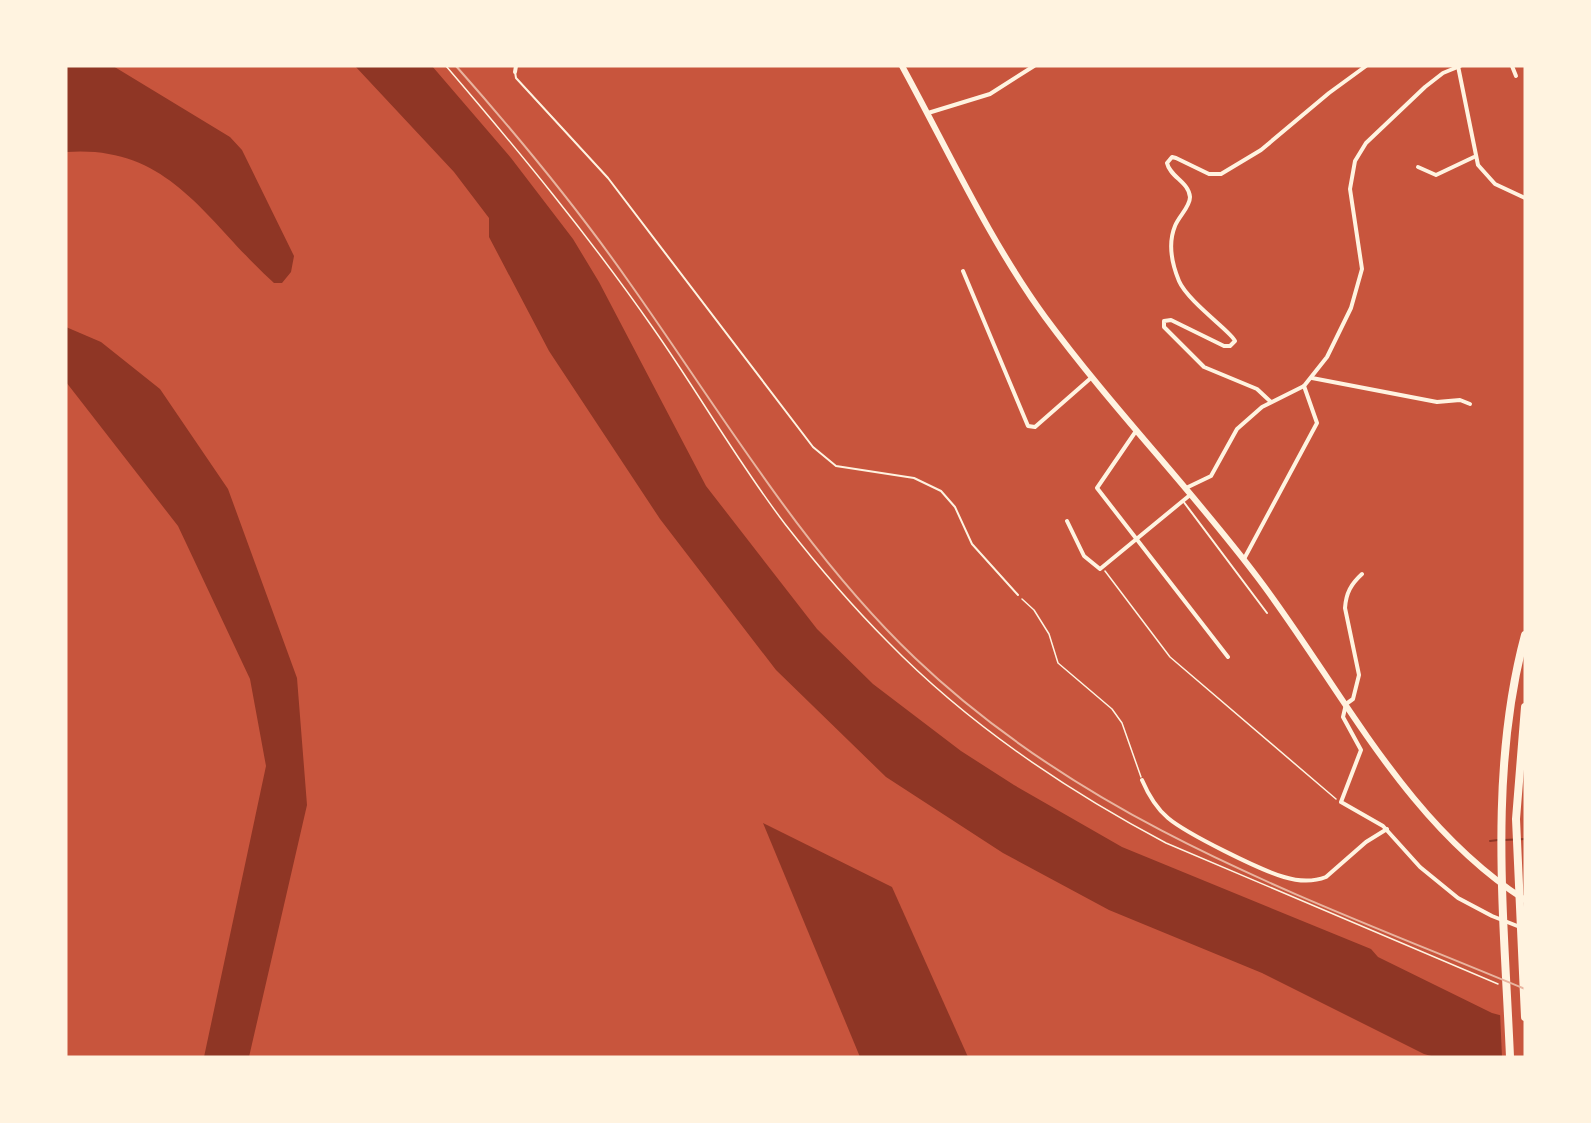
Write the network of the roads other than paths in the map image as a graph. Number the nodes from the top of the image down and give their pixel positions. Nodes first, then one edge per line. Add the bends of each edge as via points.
1 (516, 66) edge
2 (902, 66) edge
3 (1034, 66) edge
4 (1366, 66) edge
5 (1459, 66) edge
6 (1512, 66) edge
7 (514, 72) joint
8 (1516, 76) dead end
9 (928, 113) junction
10 (1475, 157) junction
11 (1418, 167) dead end
12 (1525, 198) edge
13 (963, 272) dead end
14 (1092, 376) junction
15 (1311, 378) junction
16 (1304, 386) junction
17 (1271, 402) junction
18 (1470, 404) dead end
19 (1137, 430) junction
20 (1185, 489) junction
21 (1190, 495) junction
22 (1183, 501) junction
23 (1067, 521) dead end
24 (1137, 540) junction
25 (1244, 560) junction
26 (1362, 574) dead end
27 (1018, 595) road end
28 (1267, 613) dead end
29 (1525, 635) edge
30 (1228, 657) dead end
31 (1346, 704) junction
32 (1525, 707) edge
33 (1142, 780) road end
34 (1387, 829) junction
35 (1525, 900) edge
36 (1525, 929) edge
37 (1525, 1017) edge
38 (1510, 1057) edge

1 - 7 street
2 - 9 main road
3 - 9 street via 996,91
4 - 17 street via 1261,150 1221,174 1209,174 1172,157 1167,163 1190,195 1171,242 1176,273 1188,297 1231,333 1235,341 1224,346 1171,320 1164,321 1164,327 1211,372 1257,389
5 - 10 street
5 - 15 street via 1425,87 1366,143 1355,161 1350,189 1362,269 1359,288 1327,357
6 - 8 street
7 - 27 lane via 608,178 813,447 836,466 914,478 941,491 955,507 972,544
9 - 14 main road via 1031,298
10 - 11 street via 1436,175
10 - 12 street via 1487,178
13 - 14 street via 1028,426 1035,427
14 - 19 main road
15 - 16 street
15 - 18 street via 1437,402 1460,400
16 - 17 street
16 - 25 street via 1317,423
17 - 20 street via 1237,429 1211,476
19 - 20 main road
19 - 24 street via 1097,488
20 - 21 main road
21 - 22 street
21 - 25 main road
22 - 24 street
22 - 28 lane
23 - 24 street via 1088,561 1096,567 1103,568
24 - 30 street
25 - 31 main road
26 - 31 street via 1351,585 1345,608 1359,675 1353,699
29 - 38 highway via 1506,740 1500,819
31 - 34 street via 1343,717 1362,750 1341,802
31 - 35 main road via 1390,770 1426,814 1464,853
32 - 37 highway via 1516,819
33 - 34 street via 1160,811 1175,823 1295,880 1326,877
34 - 36 street via 1420,867 1449,891 1492,916

